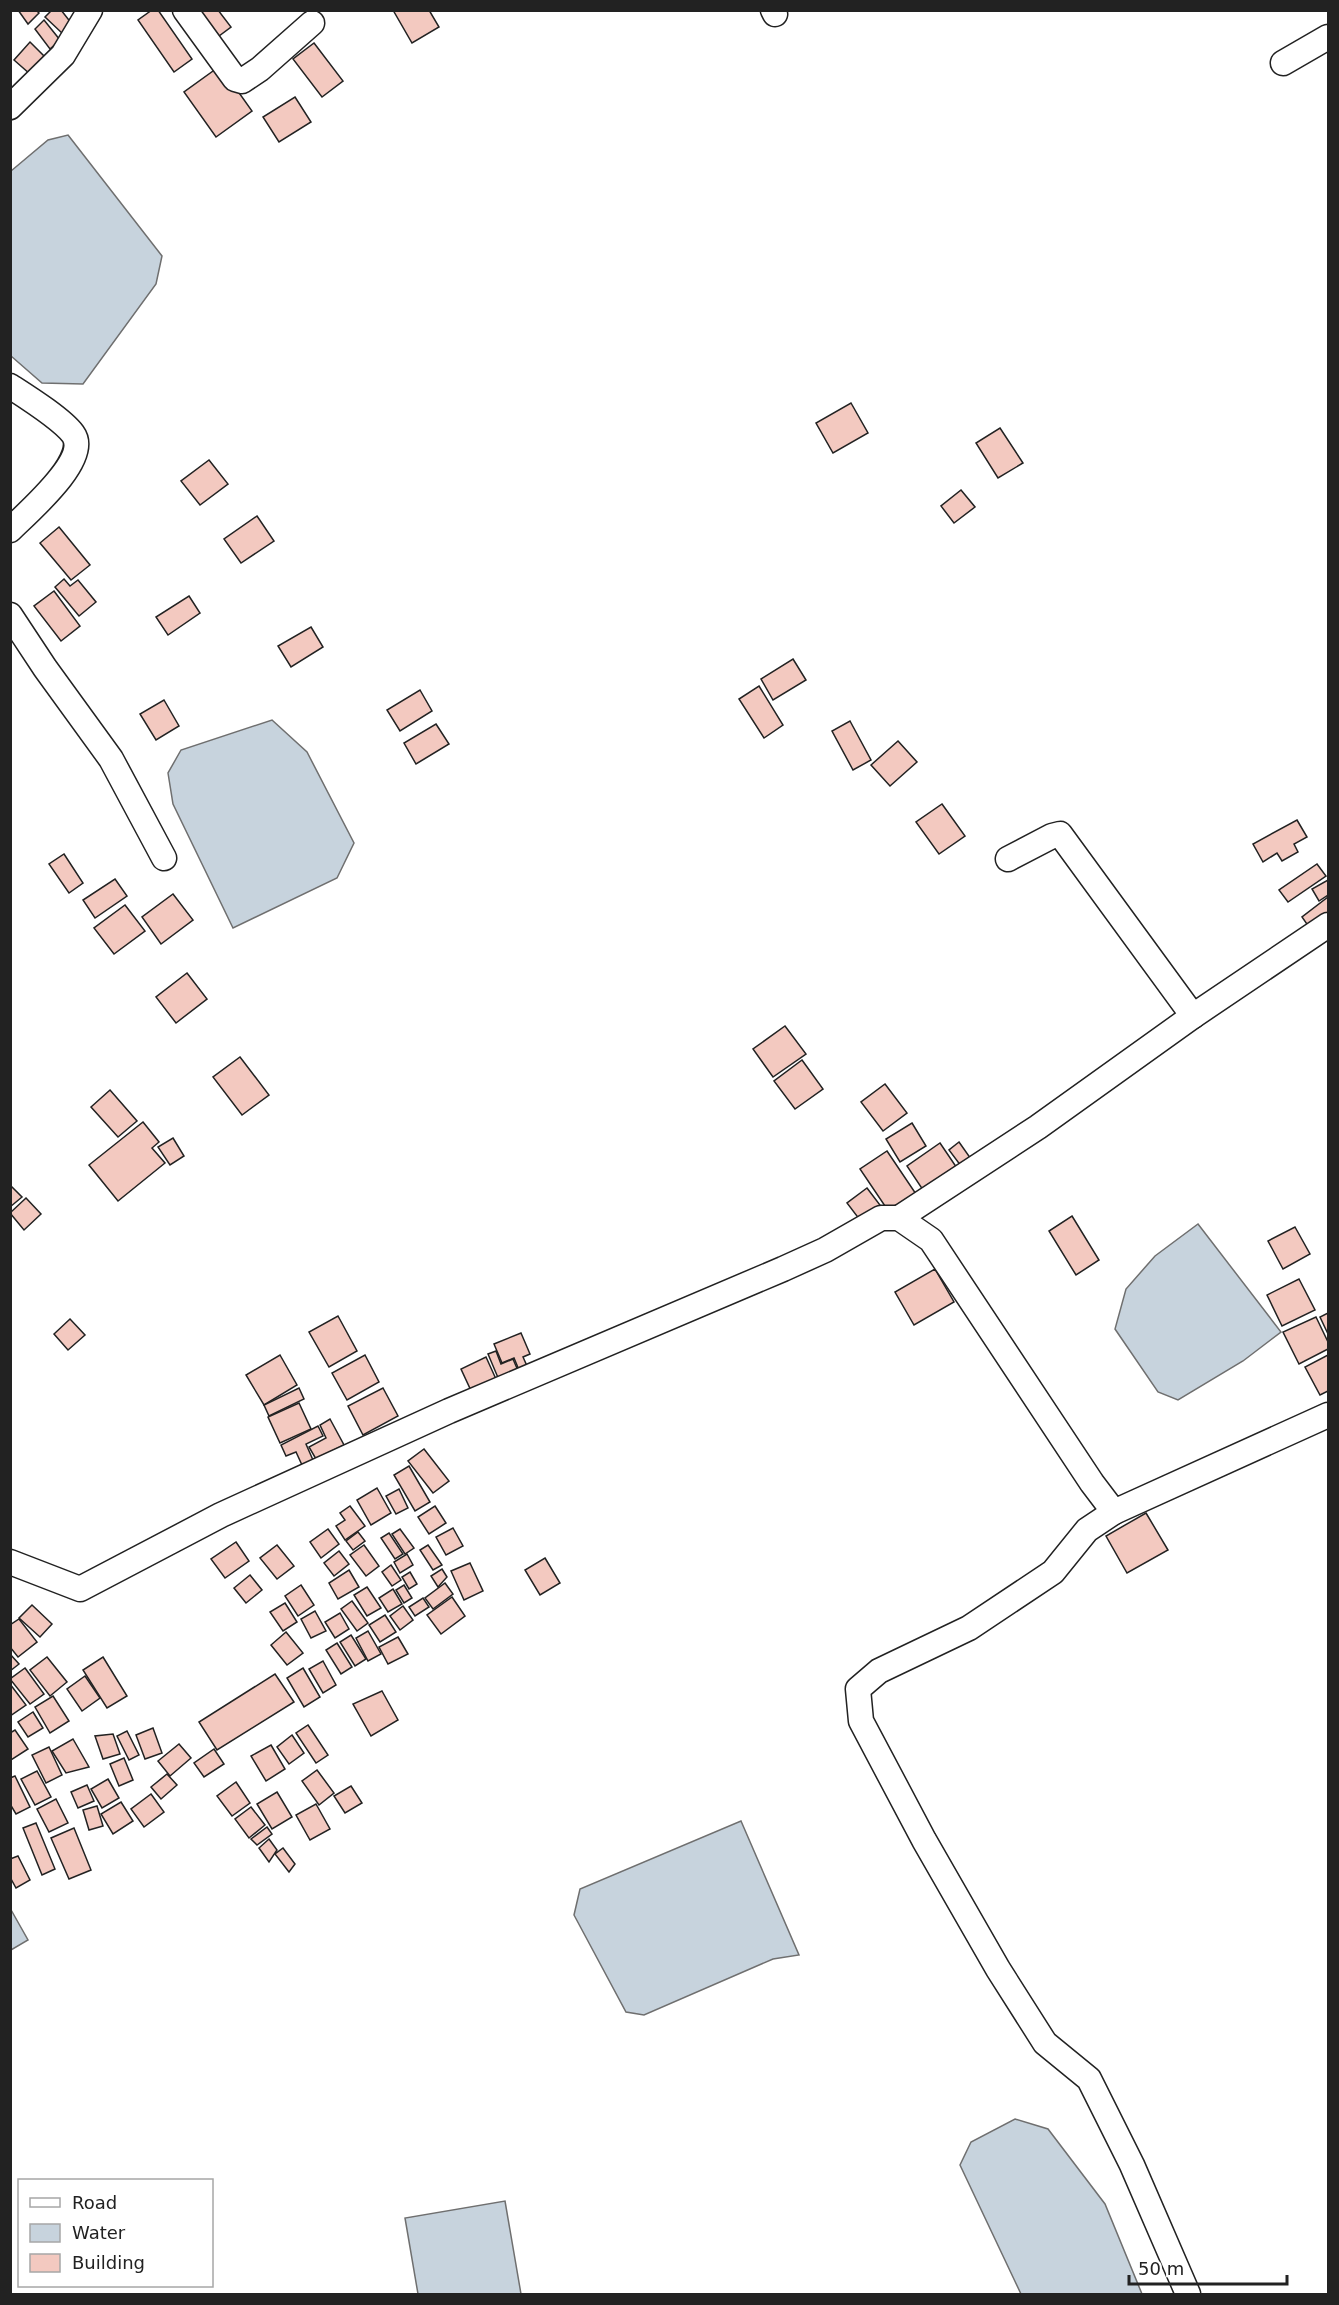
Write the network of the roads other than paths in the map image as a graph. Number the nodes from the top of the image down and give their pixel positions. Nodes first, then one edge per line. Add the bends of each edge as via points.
1 (90, 10) edge
2 (184, 10) edge
3 (312, 23) dead end
4 (1329, 37) edge
5 (1283, 63) dead end
6 (10, 107) edge
7 (10, 386) edge
8 (10, 530) edge
9 (10, 615) edge
10 (164, 858) dead end
11 (1008, 859) dead end
12 (1329, 925) edge
13 (1193, 1016) junction
14 (899, 1218) junction
15 (1329, 1415) edge
16 (1114, 1512) junction
17 (10, 1562) edge
18 (1188, 2295) edge

1 - 6 street via 63,55
2 - 3 street via 235,79 242,81
4 - 5 street
7 - 8 street via 74,435 77,448 70,468
9 - 10 street via 111,759
11 - 13 street via 1060,834
12 - 13 street
13 - 14 street via 1038,1127
14 - 16 street via 931,1240
14 - 17 street via 881,1218 783,1269 449,1411 221,1515 80,1589
15 - 16 street
16 - 18 street via 1087,1530 1053,1572 969,1628 879,1671 858,1689 861,1721 924,1840 1045,2043 1089,2079

